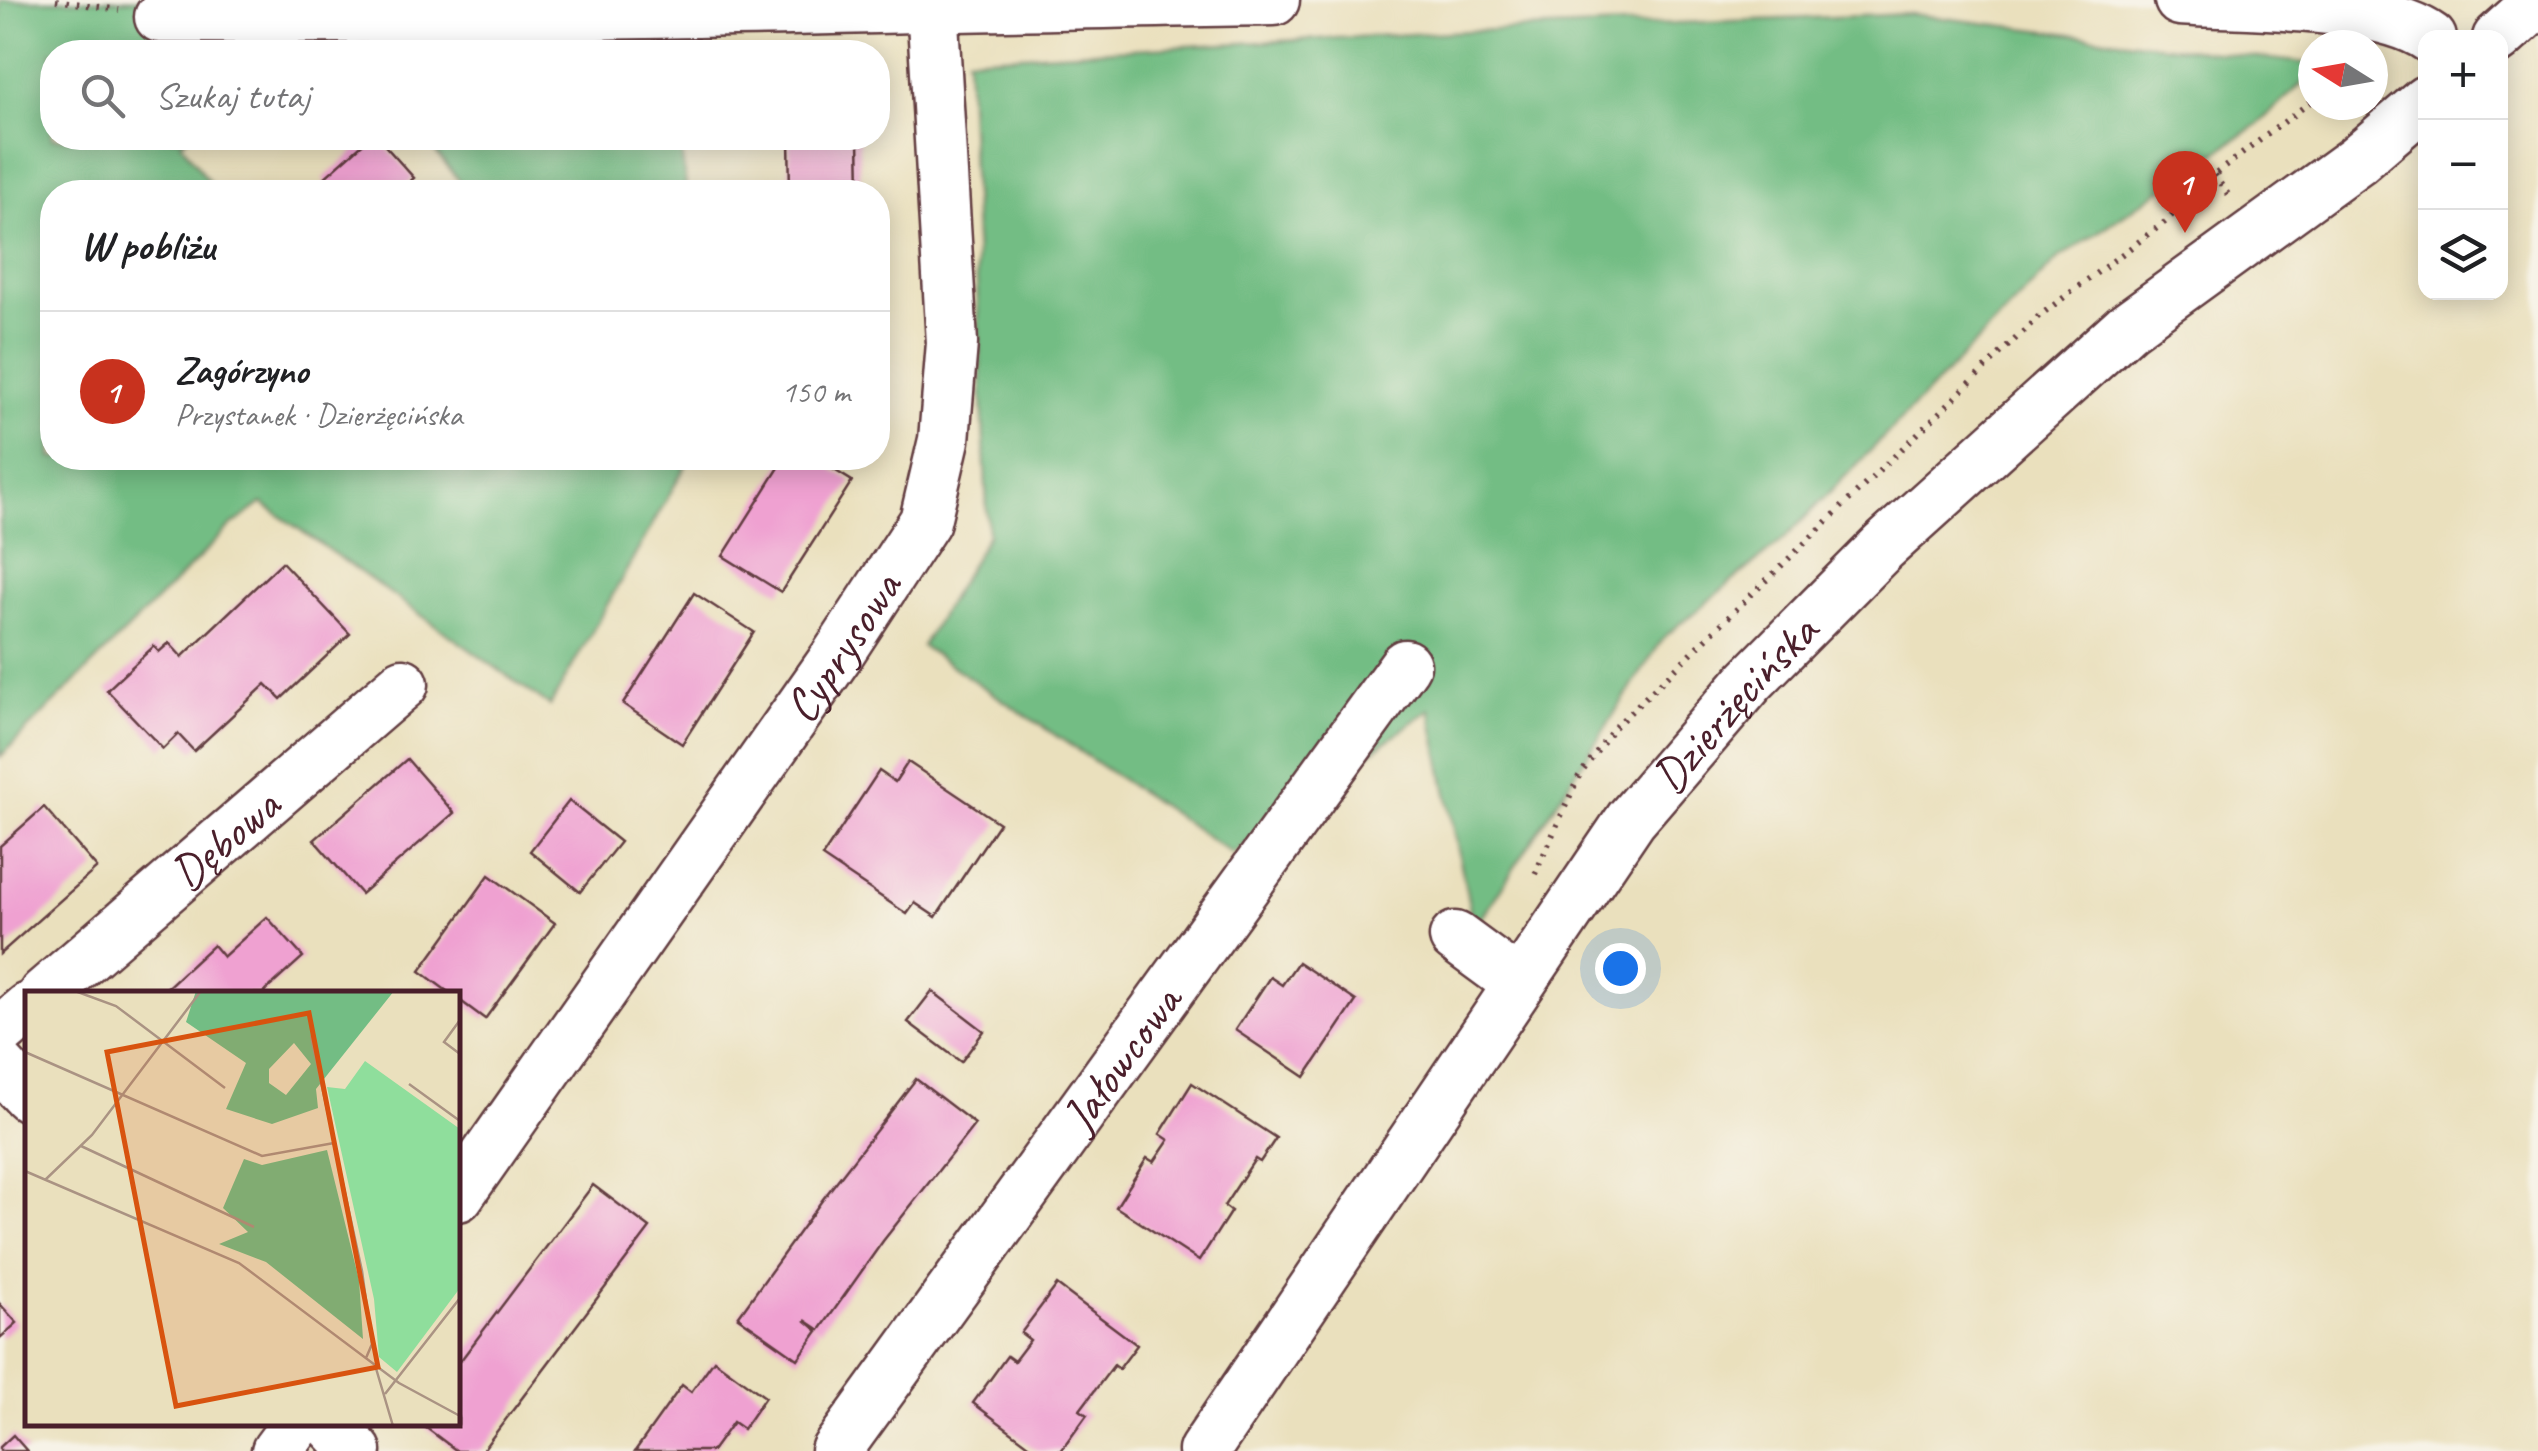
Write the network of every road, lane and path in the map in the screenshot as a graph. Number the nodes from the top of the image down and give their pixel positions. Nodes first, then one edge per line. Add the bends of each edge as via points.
1 (56, 0) edge
2 (1274, 0) edge
3 (2180, 0) edge
4 (932, 4) junction
5 (160, 17) joint
6 (2420, 30) edge
7 (2418, 108) edge
8 (1406, 666) dead end
9 (403, 684) dead end
10 (1455, 937) dead end
11 (1519, 984) junction
12 (47, 991) edge
13 (25, 1011) edge
14 (0, 1032) edge
15 (0, 1066) edge
16 (25, 1093) edge
17 (460, 1193) edge
18 (296, 1426) edge
19 (333, 1426) edge
20 (277, 1451) edge
21 (356, 1451) edge
22 (836, 1451) edge
23 (1204, 1451) edge

1 - 5 path
2 - 4 street
3 - 6 street via 2367,13
4 - 5 street
4 - 17 street, Cyprysowa via 952,343 944,440 924,521
7 - 11 street, Dzierżęcińska via 2358,160 2127,326 1884,547 1750,681 1631,819
8 - 22 street, Jałowcowa
9 - 12 street, Dębowa
10 - 11 street
11 - 23 street, Dzierżęcińska
13 - 14 street
15 - 16 street
18 - 20 street
19 - 21 street

